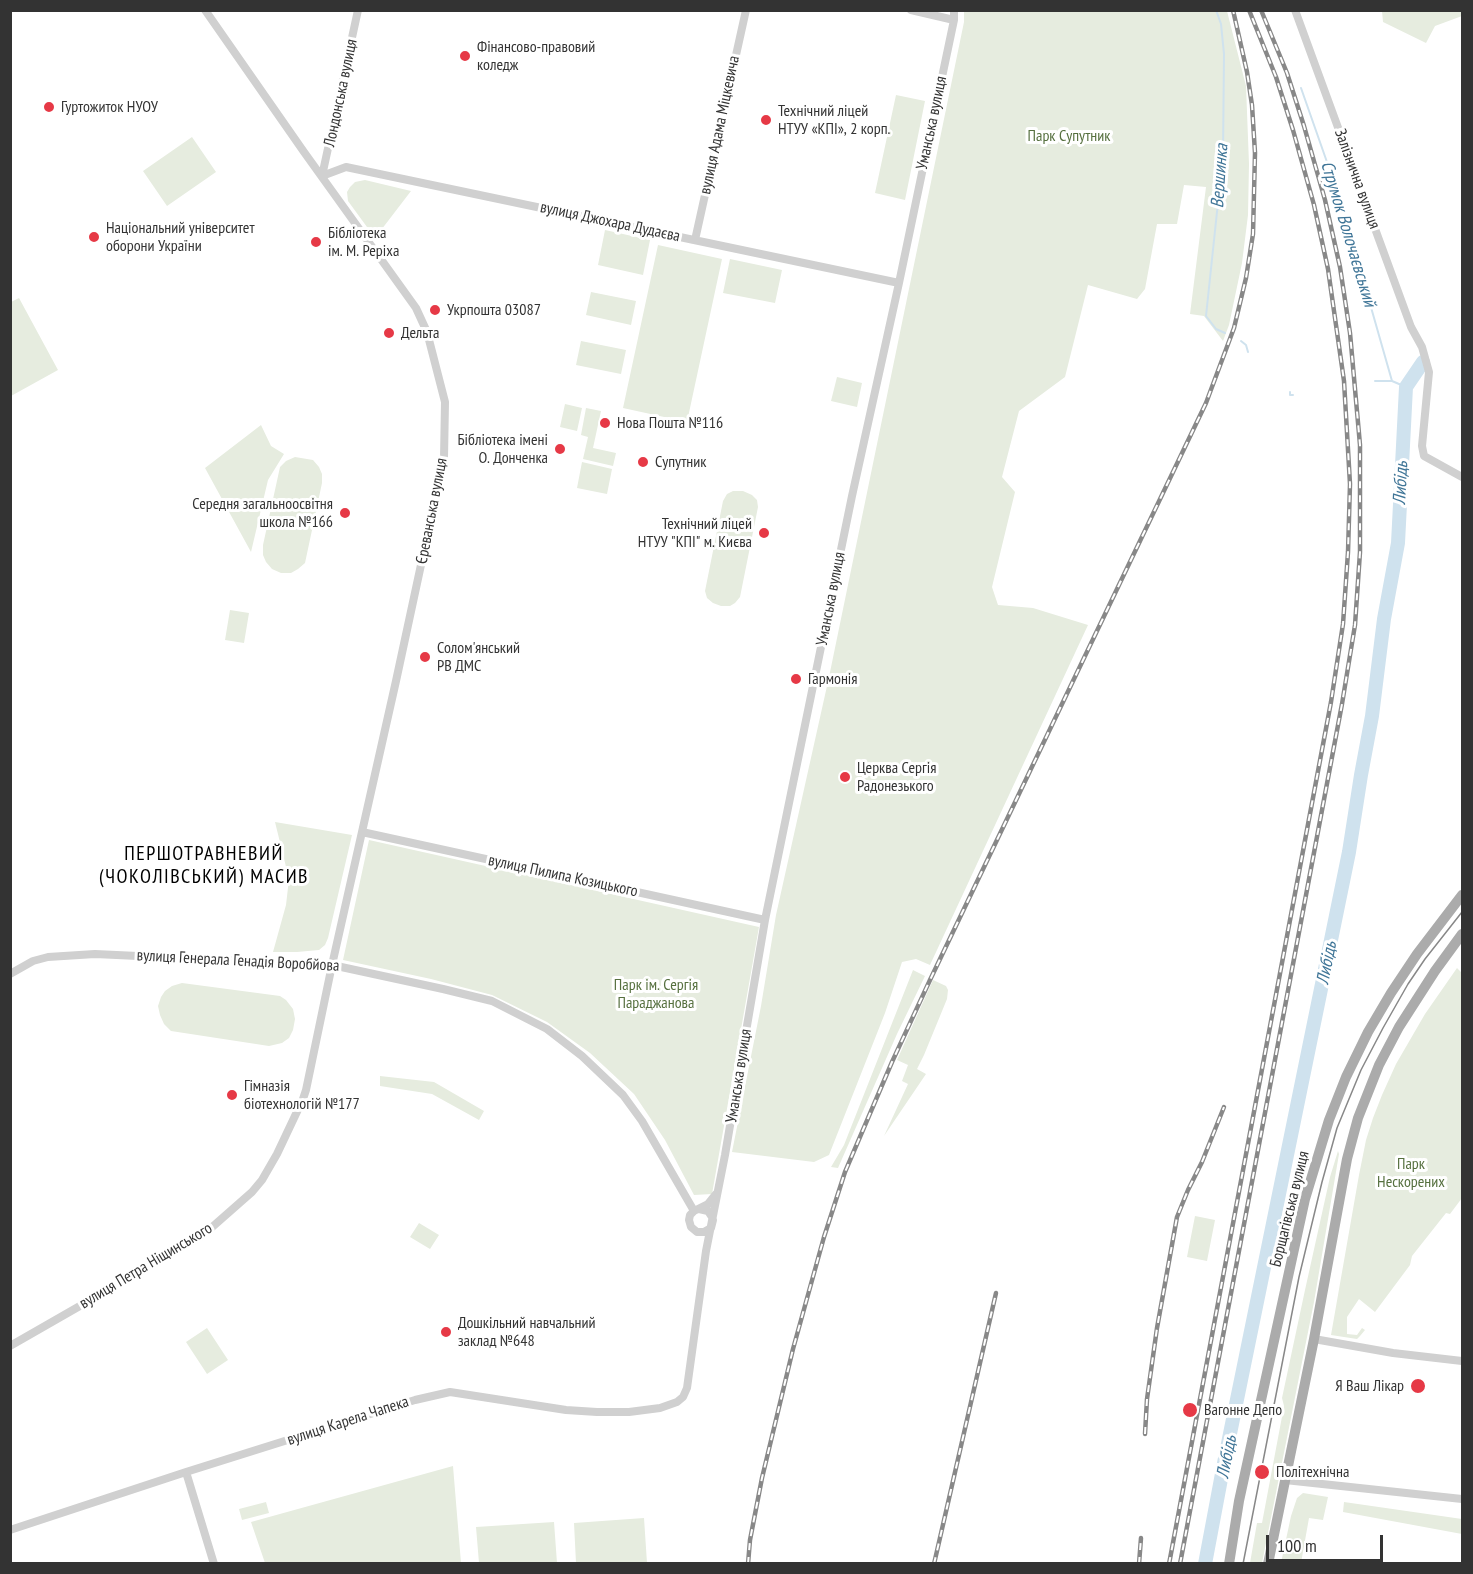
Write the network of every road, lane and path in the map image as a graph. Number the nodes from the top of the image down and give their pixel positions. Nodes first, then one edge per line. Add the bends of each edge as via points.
1 (205, 10) edge
2 (358, 10) edge
3 (746, 10) edge
4 (911, 10) edge
5 (1295, 10) edge
6 (954, 15) edge
7 (322, 176) junction
8 (695, 240) junction
9 (899, 283) junction
10 (1462, 477) edge
11 (362, 832) junction
12 (1462, 895) edge
13 (765, 920) junction
14 (1462, 934) edge
15 (332, 965) junction
16 (10, 974) edge
17 (719, 1189) junction
18 (697, 1210) junction
19 (712, 1224) junction
20 (697, 1232) junction
21 (706, 1251) junction
22 (1314, 1339) junction
23 (10, 1346) edge
24 (1462, 1361) edge
25 (687, 1388) joint
26 (186, 1472) junction
27 (1285, 1480) junction
28 (1462, 1499) edge
29 (10, 1530) edge
30 (214, 1563) edge
31 (1229, 1563) edge
32 (1268, 1563) edge

1 - 7 street, Єреванська вулиця
2 - 7 street, Лондонська вулиця
3 - 8 street, вулиця Адама Міцкевича
4 - 6 street
5 - 10 street, Залізнична вулиця via 1410,327 1422,347 1429,372 1424,456
6 - 9 street, Уманська вулиця
7 - 8 street, вулиця Джохара Дудаєва via 345,167
7 - 11 street, Єреванська вулиця via 416,308 427,332 445,402 444,458
8 - 9 street, вулиця Джохара Дудаєва
9 - 13 street, Уманська вулиця
11 - 13 street, вулиця Пилипа Козицького
11 - 15 street, Єреванська вулиця
12 - 31 main road, Борщагівська вулиця via 1391,993 1346,1077 1329,1120 1305,1199
13 - 17 street, Уманська вулиця
14 - 22 main road via 1399,1027 1358,1118
15 - 16 street, вулиця Генерала Генадія Воробйова via 95,954 48,957
15 - 18 street, вулиця Генерала Генадія Воробйова via 492,1001 547,1029 623,1095
15 - 23 street, вулиця Петра Ніщинського via 303,1099 277,1154 252,1192 202,1236
17 - 18 street via 714,1199
17 - 19 street, Уманська вулиця
18 - 19 street via 711,1214
18 - 20 street via 690,1215 691,1227
19 - 20 street via 708,1230
19 - 21 street, Уманська вулиця
20 - 21 street
21 - 25 street, Уманська вулиця
22 - 24 street
22 - 27 main road
25 - 26 street, вулиця Карела Чапека via 677,1402 629,1412 566,1410 450,1392
26 - 29 street, вулиця Карела Чапека
26 - 30 street
27 - 28 street
27 - 32 main road

